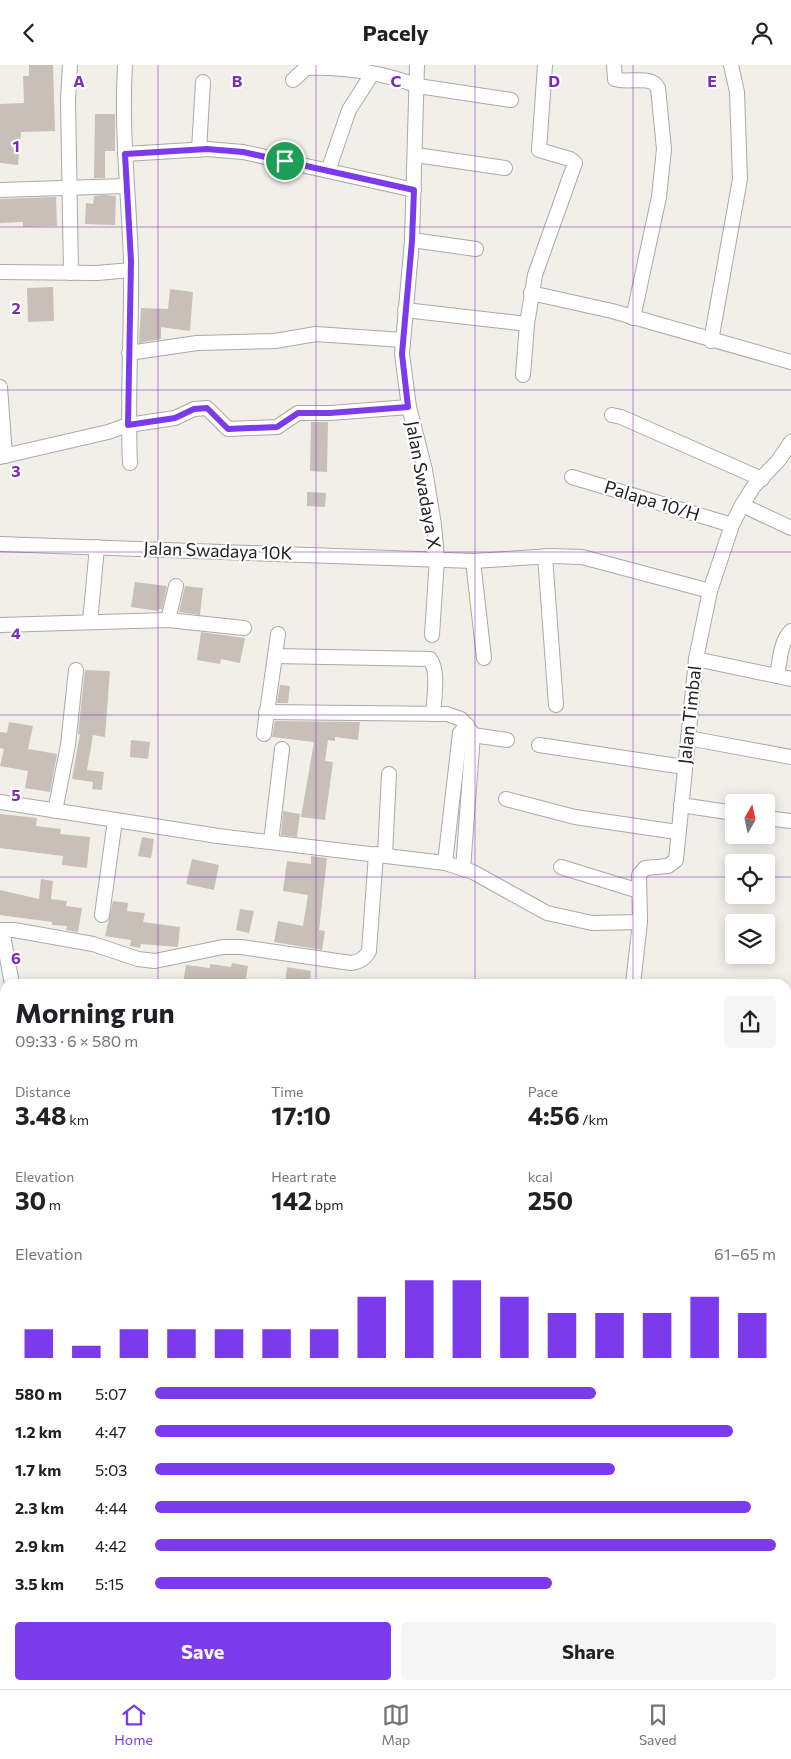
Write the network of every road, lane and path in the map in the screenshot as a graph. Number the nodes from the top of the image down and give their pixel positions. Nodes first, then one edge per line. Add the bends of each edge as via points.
1 (70, 65) edge
2 (125, 65) edge
3 (417, 65) edge
4 (545, 65) edge
5 (614, 65) edge
6 (731, 65) edge
7 (372, 74) junction
8 (292, 80) dead end
9 (203, 82) dead end
10 (418, 86) junction
11 (511, 101) dead end
12 (199, 150) junction
13 (125, 154) junction
14 (416, 155) junction
15 (504, 168) dead end
16 (328, 171) junction
17 (126, 186) junction
18 (70, 187) junction
19 (0, 190) edge
20 (414, 190) junction
21 (412, 241) junction
22 (476, 249) dead end
23 (131, 270) junction
24 (0, 272) edge
25 (71, 273) junction
26 (531, 293) junction
27 (405, 310) junction
28 (633, 317) junction
29 (527, 324) junction
30 (403, 340) junction
31 (711, 341) junction
32 (129, 353) junction
33 (791, 362) edge
34 (523, 375) dead end
35 (0, 387) edge
36 (408, 407) junction
37 (612, 415) dead end
38 (128, 425) junction
39 (791, 442) edge
40 (3, 456) edge
41 (130, 463) dead end
42 (572, 477) dead end
43 (762, 479) junction
44 (742, 505) junction
45 (732, 525) junction
46 (791, 529) edge
47 (0, 544) edge
48 (97, 547) junction
49 (545, 556) junction
50 (437, 559) junction
51 (474, 561) junction
52 (176, 586) dead end
53 (710, 591) junction
54 (168, 620) junction
55 (90, 622) junction
56 (0, 625) edge
57 (244, 628) dead end
58 (791, 631) edge
59 (278, 634) dead end
60 (432, 635) dead end
61 (275, 656) junction
62 (484, 658) dead end
63 (696, 659) junction
64 (76, 670) dead end
65 (777, 676) junction
66 (791, 679) edge
67 (556, 705) dead end
68 (266, 712) junction
69 (433, 714) junction
70 (467, 731) junction
71 (264, 734) dead end
72 (688, 738) junction
73 (507, 740) dead end
74 (539, 745) dead end
75 (282, 749) dead end
76 (791, 757) edge
77 (684, 767) junction
78 (389, 773) dead end
79 (506, 799) dead end
80 (0, 802) edge
81 (681, 805) junction
82 (55, 811) junction
83 (725, 812) edge
84 (775, 819) edge
85 (115, 820) junction
86 (791, 821) edge
87 (678, 832) junction
88 (271, 842) junction
89 (381, 854) junction
90 (445, 863) junction
91 (561, 867) dead end
92 (463, 869) junction
93 (639, 891) junction
94 (102, 915) dead end
95 (640, 922) junction
96 (1, 931) edge
97 (11, 979) edge
98 (634, 979) edge

1 - 18 street
2 - 13 street
3 - 10 street, Jalan Swadaya X
4 - 26 street via 539,150 575,163 542,251
5 - 28 street via 615,79 656,83 664,149 659,197
6 - 31 street via 737,91 740,179
7 - 8 street via 336,68 306,68
7 - 10 street
7 - 16 street via 349,110
9 - 12 street
10 - 11 street
10 - 14 street, Jalan Swadaya X
12 - 13 street
12 - 16 street via 243,152
13 - 17 street
14 - 15 street
14 - 20 street, Jalan Swadaya X
16 - 20 street
17 - 18 street
17 - 23 street
18 - 19 street
18 - 25 street
20 - 21 street, Jalan Swadaya X
21 - 22 street
21 - 27 street, Jalan Swadaya X
23 - 25 street
23 - 32 street
24 - 25 street
26 - 28 street
26 - 29 street
27 - 29 street
27 - 30 street, Jalan Swadaya X
28 - 31 street
29 - 34 street
30 - 32 street via 316,334 275,341 197,343
30 - 36 street, Jalan Swadaya X
31 - 33 street
32 - 38 street
35 - 40 street
36 - 38 street via 298,413 277,427 228,429 207,408 194,409 175,418
36 - 50 street, Jalan Swadaya X via 425,470
37 - 43 street
38 - 40 street via 108,433
38 - 41 street
39 - 43 street, Jalan Timbal
42 - 45 street, Palapa 10/H
43 - 44 street, Jalan Timbal
44 - 45 street, Jalan Timbal
44 - 46 street
45 - 53 street, Jalan Timbal
47 - 48 street, Jalan Swadaya 10K
48 - 50 street, Jalan Swadaya 10K
48 - 55 street
49 - 51 street, Jalan Swadaya 10K
49 - 53 street, Jalan Swadaya 10K via 582,557
49 - 67 street
50 - 51 street, Jalan Swadaya 10K
50 - 60 street, Jalan Swadaya X
51 - 62 street
52 - 54 street
53 - 63 street, Jalan Timbal
54 - 55 street
54 - 57 street
55 - 56 street
58 - 65 street via 782,650
59 - 61 street
61 - 68 street
61 - 69 street via 430,659 434,679
63 - 65 street
63 - 72 street, Jalan Timbal
64 - 82 street via 68,745
65 - 66 street
68 - 69 street
68 - 71 street
69 - 70 street via 454,715
70 - 73 street
70 - 90 street
70 - 92 street
72 - 76 street
72 - 77 street, Jalan Timbal
74 - 77 street
75 - 88 street
77 - 81 street, Jalan Timbal
78 - 89 street
79 - 87 street via 575,817
80 - 82 street
81 - 83 street
81 - 87 street, Jalan Timbal
82 - 85 street
84 - 86 street
85 - 88 street
85 - 94 street
87 - 93 street, Jalan Timbal via 676,860 668,866 641,870
88 - 89 street
89 - 90 street
89 - 96 street via 369,951 357,962 241,947 223,947 155,961 138,959 94,944
90 - 92 street
91 - 93 street
92 - 95 street via 547,913 592,923
93 - 95 street, Jalan Timbal
95 - 98 street, Jalan Timbal
96 - 97 street

